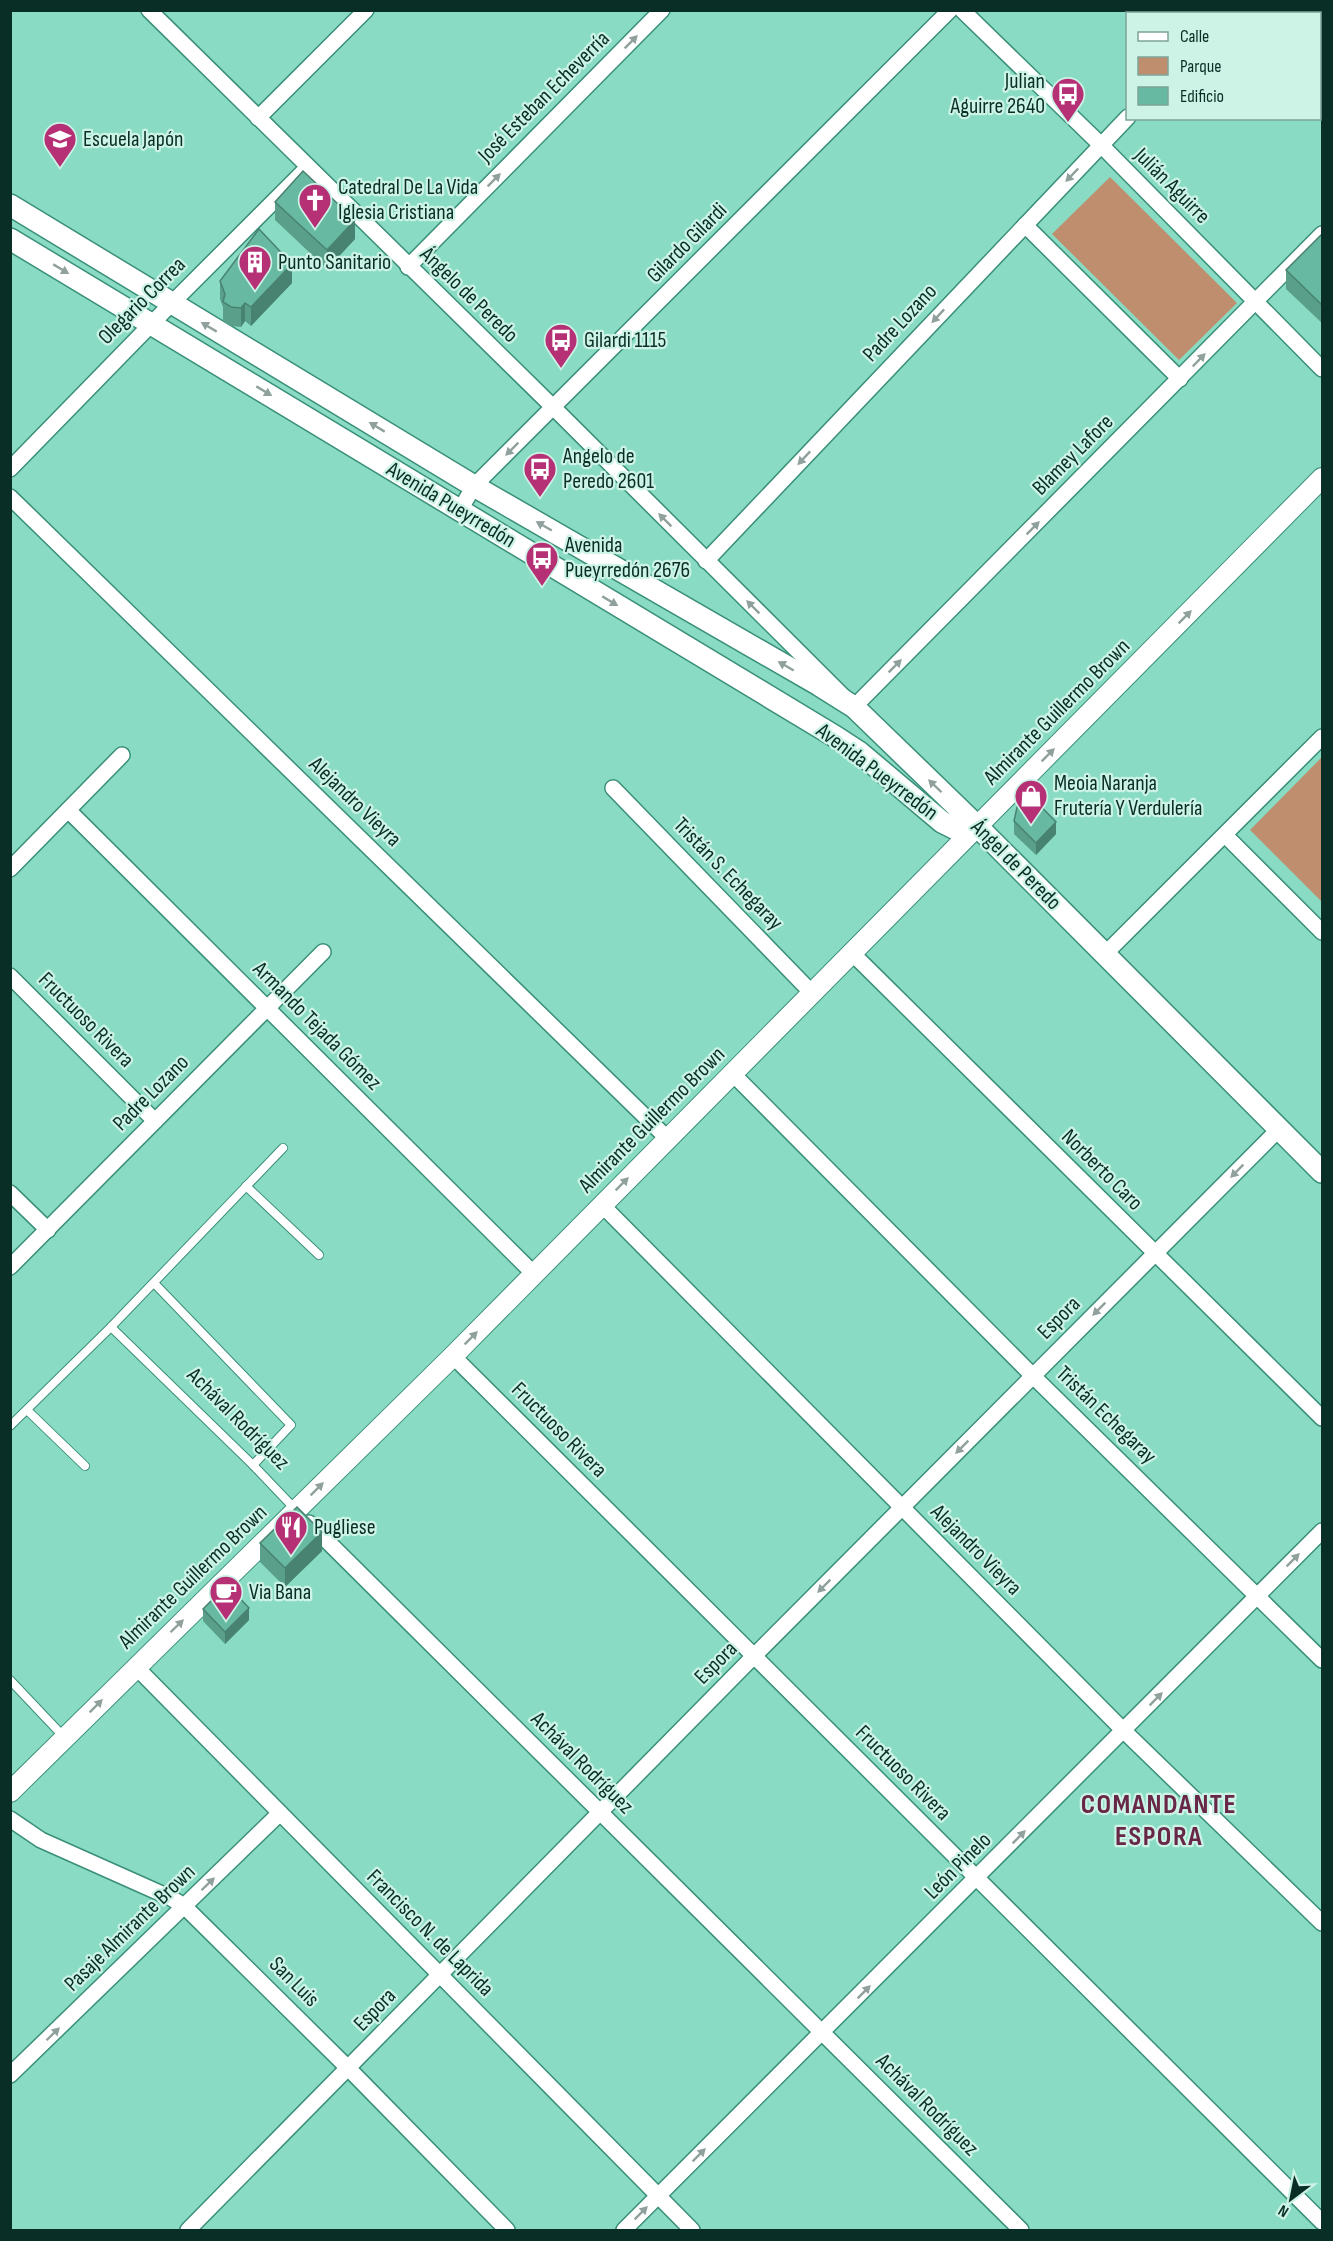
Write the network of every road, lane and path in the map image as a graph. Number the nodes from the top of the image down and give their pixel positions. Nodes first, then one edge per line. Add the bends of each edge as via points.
1 (149, 10) edge
2 (366, 10) edge
3 (662, 10) edge
4 (950, 10) edge
5 (962, 10) edge
6 (258, 118) junction
7 (1126, 119) edge
8 (1101, 145) junction
9 (308, 167) junction
10 (10, 205) edge
11 (1025, 225) junction
12 (1323, 234) edge
13 (10, 239) edge
14 (408, 267) junction
15 (1255, 302) junction
16 (171, 304) junction
17 (151, 324) junction
18 (1323, 369) edge
19 (1180, 379) junction
20 (554, 408) junction
21 (10, 469) edge
22 (1323, 478) edge
23 (474, 486) junction
24 (10, 497) edge
25 (460, 510) junction
26 (706, 561) junction
27 (854, 708) junction
28 (1323, 737) edge
29 (122, 755) dead end
30 (613, 788) dead end
31 (68, 810) junction
32 (977, 826) junction
33 (1225, 835) junction
34 (10, 869) edge
35 (1323, 932) edge
36 (323, 952) dead end
37 (852, 953) junction
38 (1104, 955) junction
39 (10, 976) edge
40 (811, 992) junction
41 (267, 1008) junction
42 (732, 1073) junction
43 (155, 1121) junction
44 (1278, 1130) junction
45 (667, 1138) junction
46 (283, 1148) dead end
47 (1323, 1172) edge
48 (246, 1186) junction
49 (10, 1193) edge
50 (602, 1205) junction
51 (48, 1230) junction
52 (1154, 1254) junction
53 (319, 1255) dead end
54 (10, 1267) edge
55 (534, 1274) junction
56 (154, 1283) junction
57 (111, 1327) junction
58 (453, 1356) junction
59 (1033, 1376) junction
60 (27, 1410) junction
61 (1323, 1418) edge
62 (10, 1426) edge
63 (253, 1465) junction
64 (85, 1466) dead end
65 (902, 1508) junction
66 (296, 1510) junction
67 (1323, 1531) edge
68 (1258, 1596) junction
69 (754, 1656) junction
70 (1323, 1660) edge
71 (136, 1666) junction
72 (10, 1680) edge
73 (1124, 1731) junction
74 (65, 1738) junction
75 (10, 1792) edge
76 (600, 1812) junction
77 (280, 1813) junction
78 (10, 1819) edge
79 (977, 1878) junction
80 (184, 1906) junction
81 (1323, 1923) edge
82 (440, 1976) junction
83 (822, 2033) junction
84 (349, 2069) junction
85 (10, 2074) edge
86 (658, 2196) junction
87 (1323, 2223) edge
88 (188, 2230) edge
89 (507, 2230) edge
90 (624, 2230) edge
91 (692, 2230) edge
92 (1021, 2230) edge

1 - 6 street, Ángelo de Peredo
2 - 6 street
14 -> 3 street, José Esteban Echeverría
4 - 20 street, Gilardo Gilardi
5 - 8 street, Julián Aguirre
6 - 9 street, Ángelo de Peredo
7 - 8 street, Padre Lozano
8 -> 11 street, Padre Lozano
8 - 15 street, Julián Aguirre
9 - 14 street, Ángelo de Peredo
9 - 16 street, Olegario Correa
10 - 16 main road, Avenida Pueyrredón
11 - 19 street
11 -> 26 street, Padre Lozano
12 - 15 street, Blamey Lafore
13 -> 17 main road, Avenida Pueyrredón
14 - 20 street, Ángelo de Peredo
15 - 18 street, Julián Aguirre
19 -> 15 street, Blamey Lafore
16 - 17 street, Olegario Correa
23 -> 16 main road, Avenida Pueyrredón
17 - 21 street, Olegario Correa
17 -> 25 main road, Avenida Pueyrredón
27 -> 19 street, Blamey Lafore
20 -> 23 street, Gilardo Gilardi
26 -> 20 street, Ángelo de Peredo
32 -> 22 street, Almirante Guillermo Brown
23 - 25 street, Gilardo Gilardi
27 -> 23 main road, Avenida Pueyrredón
24 - 45 street, Alejandro Vieyra
25 -> 32 main road, Avenida Pueyrredón via 836,737 942,822 956,829
27 -> 26 street, Ángel de Peredo
32 -> 27 main road, Ángel de Peredo
28 - 33 street
29 - 31 street
30 - 40 street, Tristán S. Echegaray
31 - 34 street
31 - 41 street, Armando Tejada Gómez
32 - 37 street, Almirante Guillermo Brown
32 - 38 main road, Ángel de Peredo
33 - 35 street
33 - 38 street
36 - 41 street, Padre Lozano
37 - 40 street, Almirante Guillermo Brown
37 - 52 street, Norberto Caro
38 - 44 main road, Ángel de Peredo
39 - 43 street, Fructuoso Rivera
40 - 42 street, Almirante Guillermo Brown
41 - 43 street, Padre Lozano
41 - 55 street, Armando Tejada Gómez
42 - 45 street, Almirante Guillermo Brown
42 - 59 street, Tristán Echegaray
43 - 51 street, Padre Lozano
44 - 47 main road, Ángel de Peredo
44 -> 52 street, Espora
50 -> 45 street, Almirante Guillermo Brown
46 - 48 lane
48 - 53 lane
48 - 56 lane
49 - 51 street
50 - 55 street, Almirante Guillermo Brown
50 - 65 street, Alejandro Vieyra
51 - 54 street, Padre Lozano
52 -> 59 street, Espora
52 - 61 street, Norberto Caro
58 -> 55 street, Almirante Guillermo Brown
56 - 57 lane
56 - 63 lane via 291,1425
57 - 60 lane
57 - 63 lane, Achával Rodríguez
66 -> 58 street, Almirante Guillermo Brown
58 - 69 street, Fructuoso Rivera
59 -> 65 street, Espora
59 - 68 street, Tristán Echegaray
60 - 62 lane
60 - 64 lane
63 - 66 lane, Achával Rodríguez
65 -> 69 street, Espora
65 - 73 street, Alejandro Vieyra
71 -> 66 street, Almirante Guillermo Brown
66 - 76 street, Achával Rodríguez
68 -> 67 street, León Pinelo
68 - 70 street, Tristán Echegaray
73 -> 68 street, León Pinelo
69 - 76 street, Espora
69 - 79 street, Fructuoso Rivera
74 -> 71 street, Almirante Guillermo Brown
71 - 77 street, Francisco N. de Laprida
72 - 74 lane
79 -> 73 street, León Pinelo
73 - 81 street, Alejandro Vieyra
74 - 75 street, Almirante Guillermo Brown
76 - 82 street, Espora
76 - 83 street, Achával Rodríguez
80 -> 77 street, Pasaje Almirante Brown
77 - 82 street, Francisco N. de Laprida
78 - 80 street, San Luis via 41,1840
83 -> 79 street, León Pinelo
79 - 87 street, Fructuoso Rivera
80 - 84 street, San Luis
85 -> 80 street, Pasaje Almirante Brown
82 - 84 street, Espora
82 - 86 street, Francisco N. de Laprida
86 -> 83 street, León Pinelo
83 - 92 street, Achával Rodríguez
84 - 88 street, Espora
84 - 89 street, San Luis
90 -> 86 street, León Pinelo
86 - 91 street, Francisco N. de Laprida

